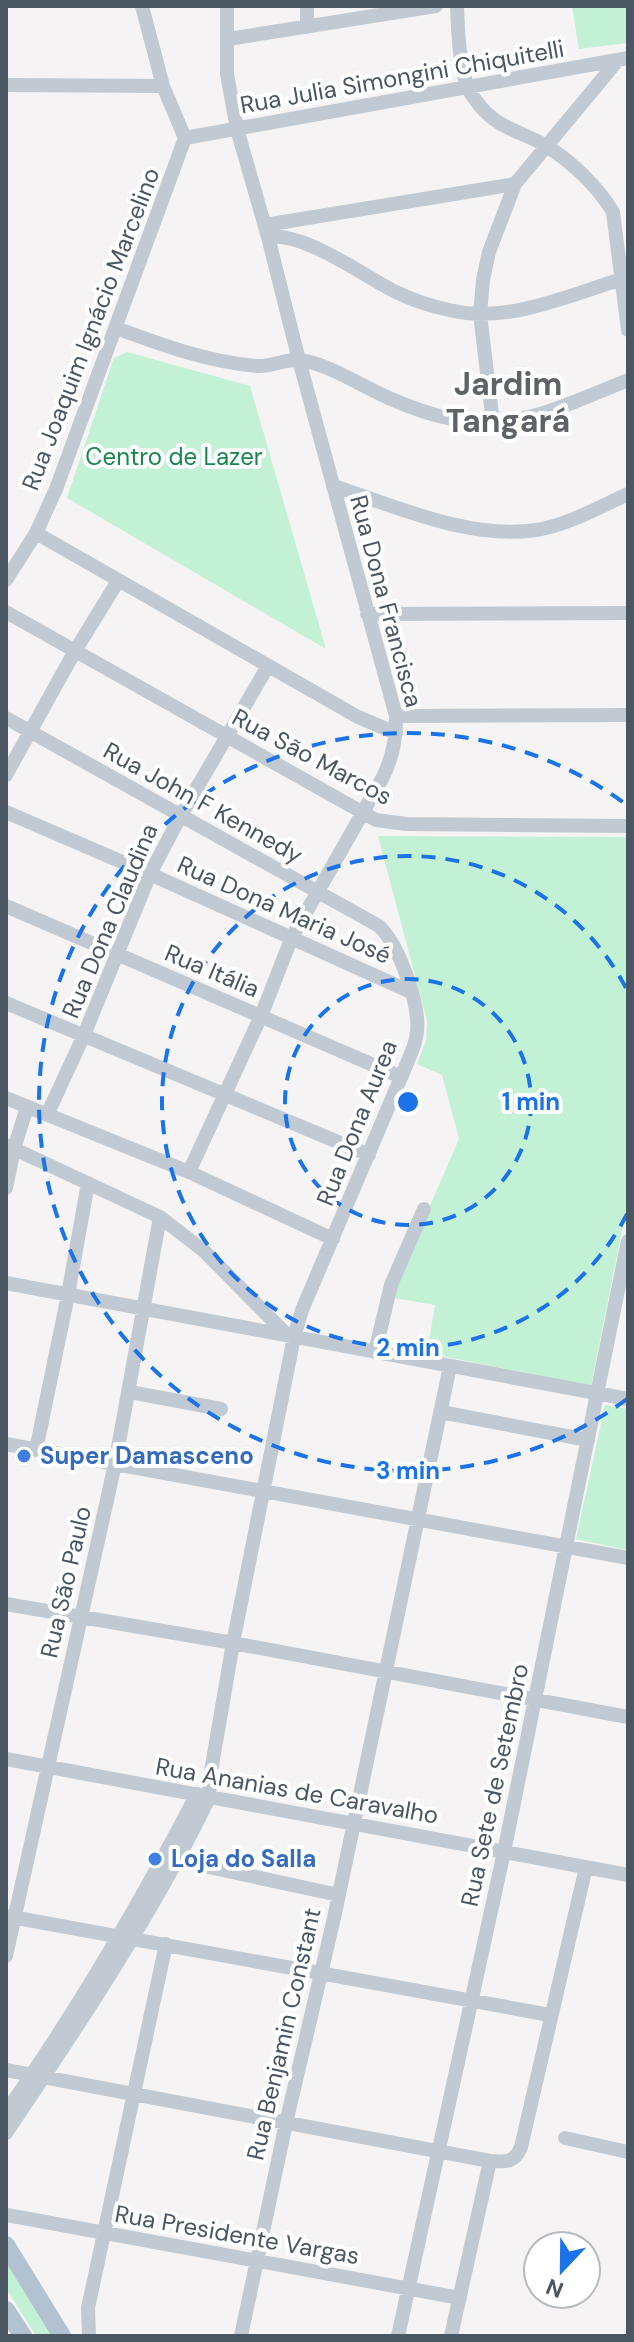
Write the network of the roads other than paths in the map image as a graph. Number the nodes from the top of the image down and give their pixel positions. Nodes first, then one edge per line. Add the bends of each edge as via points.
1 (142, 6) edge
2 (227, 6) edge
3 (307, 6) edge
4 (436, 6) edge
5 (457, 6) edge
6 (391, 10) edge
7 (307, 27) junction
8 (228, 39) junction
9 (623, 59) edge
10 (6, 85) edge
11 (163, 86) junction
12 (467, 88) junction
13 (237, 129) junction
14 (185, 138) junction
15 (548, 147) junction
16 (515, 184) junction
17 (266, 231) junction
18 (622, 279) junction
19 (480, 314) junction
20 (116, 328) junction
21 (628, 330) edge
22 (299, 360) junction
23 (628, 380) edge
24 (493, 423) junction
25 (333, 486) junction
26 (628, 494) edge
27 (36, 533) junction
28 (6, 580) edge
29 (118, 581) junction
30 (6, 612) edge
31 (628, 613) edge
32 (367, 614) junction
33 (75, 651) junction
34 (268, 666) junction
35 (628, 715) edge
36 (396, 716) junction
37 (6, 718) edge
38 (31, 732) junction
39 (396, 733) junction
40 (228, 736) junction
41 (6, 775) edge
42 (6, 812) edge
43 (362, 812) junction
44 (181, 815) junction
45 (628, 826) edge
46 (150, 874) junction
47 (316, 892) junction
48 (6, 906) edge
49 (379, 926) joint
50 (292, 937) junction
51 (118, 955) junction
52 (411, 992) junction
53 (6, 1003) edge
54 (261, 1016) junction
55 (84, 1035) junction
56 (401, 1077) junction
57 (225, 1097) junction
58 (6, 1098) edge
59 (27, 1107) junction
60 (47, 1115) junction
61 (10, 1147) edge
62 (369, 1155) junction
63 (189, 1172) junction
64 (88, 1183) junction
65 (6, 1188) edge
66 (424, 1209) dead end
67 (160, 1217) junction
68 (333, 1239) junction
69 (628, 1241) edge
70 (6, 1283) edge
71 (68, 1295) junction
72 (143, 1309) junction
73 (291, 1336) junction
74 (375, 1352) junction
75 (450, 1366) junction
76 (130, 1392) junction
77 (597, 1393) junction
78 (628, 1399) edge
79 (221, 1409) dead end
80 (441, 1412) junction
81 (588, 1440) junction
82 (6, 1444) edge
83 (36, 1450) junction
84 (115, 1464) junction
85 (264, 1490) junction
86 (418, 1520) junction
87 (568, 1547) junction
88 (628, 1558) edge
89 (6, 1604) edge
90 (81, 1617) junction
91 (233, 1643) junction
92 (386, 1672) junction
93 (536, 1700) junction
94 (628, 1717) edge
95 (6, 1759) edge
96 (47, 1767) junction
97 (204, 1795) junction
98 (353, 1823) junction
99 (504, 1852) junction
100 (169, 1859) junction
101 (586, 1867) junction
102 (628, 1875) edge
103 (339, 1895) junction
104 (10, 1916) edge
105 (126, 1936) junction
106 (166, 1944) junction
107 (6, 1956) edge
108 (322, 1972) junction
109 (470, 2001) junction
110 (550, 2015) junction
111 (6, 2070) edge
112 (40, 2075) junction
113 (133, 2094) junction
114 (6, 2112) edge
115 (286, 2123) junction
116 (6, 2133) edge
117 (565, 2138) dead end
118 (437, 2151) junction
119 (628, 2152) edge
120 (490, 2161) junction
121 (7, 2215) edge
122 (104, 2233) junction
123 (6, 2245) edge
124 (256, 2260) junction
125 (408, 2288) junction
126 (460, 2298) junction
127 (6, 2310) edge
128 (23, 2336) edge
129 (62, 2336) edge
130 (89, 2336) edge
131 (241, 2336) edge
132 (398, 2336) edge
133 (451, 2336) edge

1 - 11 street
2 - 8 street, Rua Dona Francisca
3 - 7 street
4 - 6 street
5 - 12 street
6 - 7 street
7 - 8 street
8 - 13 street, Rua Dona Francisca via 227,74
9 - 12 street, Rua Julia Simongini Chiquitelli
9 - 15 street
10 - 11 street
11 - 14 street
12 - 13 street, Rua Julia Simongini Chiquitelli
12 - 15 street via 499,125
13 - 14 street, Rua Julia Simongini Chiquitelli
13 - 17 street, Rua Dona Francisca
14 - 20 street, Rua Joaquim Ignácio Marcelino
15 - 16 street
15 - 18 street via 587,179 613,212
16 - 17 street
16 - 19 street via 489,252
17 - 19 street via 300,241 399,294 451,311
17 - 22 street, Rua Dona Francisca
18 - 19 street via 528,309
18 - 21 street
19 - 24 street
20 - 22 street via 225,362 263,366
20 - 27 street, Rua Joaquim Ignácio Marcelino
22 - 24 street via 448,419
22 - 25 street, Rua Dona Francisca
23 - 24 street via 532,418
25 - 26 street via 492,532 538,530
25 - 32 street, Rua Dona Francisca
27 - 28 street, Rua Joaquim Ignácio Marcelino
27 - 29 street
29 - 33 street
29 - 34 street
30 - 33 street, Rua São Marcos
31 - 32 street
32 - 36 street, Rua Dona Francisca
33 - 38 street
33 - 40 street, Rua São Marcos
34 - 39 street
34 - 40 street, Rua Dona Claudina
35 - 36 street
36 - 39 street, Rua Dona Francisca
37 - 38 street, Rua John F Kennedy
38 - 41 street
38 - 44 street, Rua John F Kennedy
39 - 43 street, Rua Dona Francisca via 393,756
40 - 43 street, Rua São Marcos
40 - 44 street, Rua Dona Claudina
42 - 46 street, Rua Dona Maria José
43 - 45 street, Rua São Marcos via 376,820 406,824
43 - 47 street, Rua Dona Francisca
44 - 46 street, Rua Dona Claudina
44 - 47 street, Rua John F Kennedy
46 - 50 street, Rua Dona Maria José
46 - 51 street, Rua Dona Claudina
47 - 49 street, Rua John F Kennedy
47 - 50 street, Rua Dona Francisca
48 - 51 street, Rua Itália
49 - 52 street, Rua Dona Aurea via 391,941
50 - 52 street, Rua Dona Maria José
50 - 54 street, Rua Dona Francisca
51 - 54 street, Rua Itália
51 - 55 street, Rua Dona Claudina
52 - 56 street, Rua Dona Aurea via 417,1031
53 - 55 street
54 - 56 street, Rua Itália
54 - 57 street, Rua Dona Francisca
55 - 57 street
55 - 60 street, Rua Dona Claudina
56 - 62 street, Rua Dona Aurea
57 - 62 street
57 - 63 street, Rua Dona Francisca
58 - 59 street
59 - 60 street
59 - 61 street
60 - 63 street
61 - 64 street
61 - 65 street
62 - 68 street, Rua Dona Aurea
63 - 68 street
64 - 67 street
64 - 71 street
66 - 74 street via 391,1285
67 - 72 street, Rua São Paulo
67 - 73 street via 204,1251
68 - 73 street, Rua Dona Aurea
69 - 77 street, Rua Sete de Setembro
70 - 71 street
71 - 72 street
71 - 83 street
72 - 73 street
72 - 76 street, Rua São Paulo
73 - 74 street
73 - 85 street, Rua Dona Aurea
74 - 75 street
75 - 77 street
75 - 80 street, Rua Benjamin Constant
76 - 79 street
76 - 84 street, Rua São Paulo
77 - 78 street
77 - 81 street, Rua Sete de Setembro
80 - 81 street
80 - 86 street, Rua Benjamin Constant
81 - 87 street, Rua Sete de Setembro
82 - 83 street
83 - 84 street
84 - 85 street
84 - 90 street, Rua São Paulo
85 - 86 street
85 - 91 street, Rua Dona Aurea
86 - 87 street
86 - 92 street, Rua Benjamin Constant
87 - 88 street
87 - 93 street, Rua Sete de Setembro
89 - 90 street
90 - 91 street
90 - 96 street, Rua São Paulo
91 - 92 street
91 - 97 street, Rua Dona Aurea
92 - 93 street
92 - 98 street, Rua Benjamin Constant
93 - 94 street
93 - 99 street, Rua Sete de Setembro
95 - 96 street, Rua Ananias de Caravalho
96 - 97 street, Rua Ananias de Caravalho
96 - 104 street, Rua São Paulo
97 - 98 street, Rua Ananias de Caravalho
97 - 100 street
98 - 99 street, Rua Ananias de Caravalho
98 - 103 street, Rua Benjamin Constant
99 - 101 street, Rua Ananias de Caravalho
99 - 109 street, Rua Sete de Setembro
100 - 103 street
100 - 105 street
101 - 102 street, Rua Ananias de Caravalho
101 - 110 street
103 - 108 street, Rua Benjamin Constant
104 - 105 street
104 - 107 street, Rua São Paulo
105 - 106 street
105 - 112 street
106 - 108 street
106 - 113 street
108 - 109 street
108 - 115 street, Rua Benjamin Constant
109 - 110 street
109 - 118 street, Rua Sete de Setembro
110 - 120 street via 521,2147 513,2160
111 - 112 street
112 - 113 street
112 - 114 street
112 - 116 street
113 - 115 street
113 - 122 street
115 - 118 street
115 - 124 street, Rua Benjamin Constant
117 - 119 street
118 - 120 street
118 - 125 street, Rua Sete de Setembro
120 - 126 street
121 - 122 street, Rua Presidente Vargas
122 - 124 street, Rua Presidente Vargas
122 - 130 street via 88,2308
123 - 129 main road
124 - 125 street, Rua Presidente Vargas
124 - 131 street, Rua Benjamin Constant
125 - 126 street, Rua Presidente Vargas
125 - 132 street, Rua Sete de Setembro
126 - 133 street
127 - 128 main road

